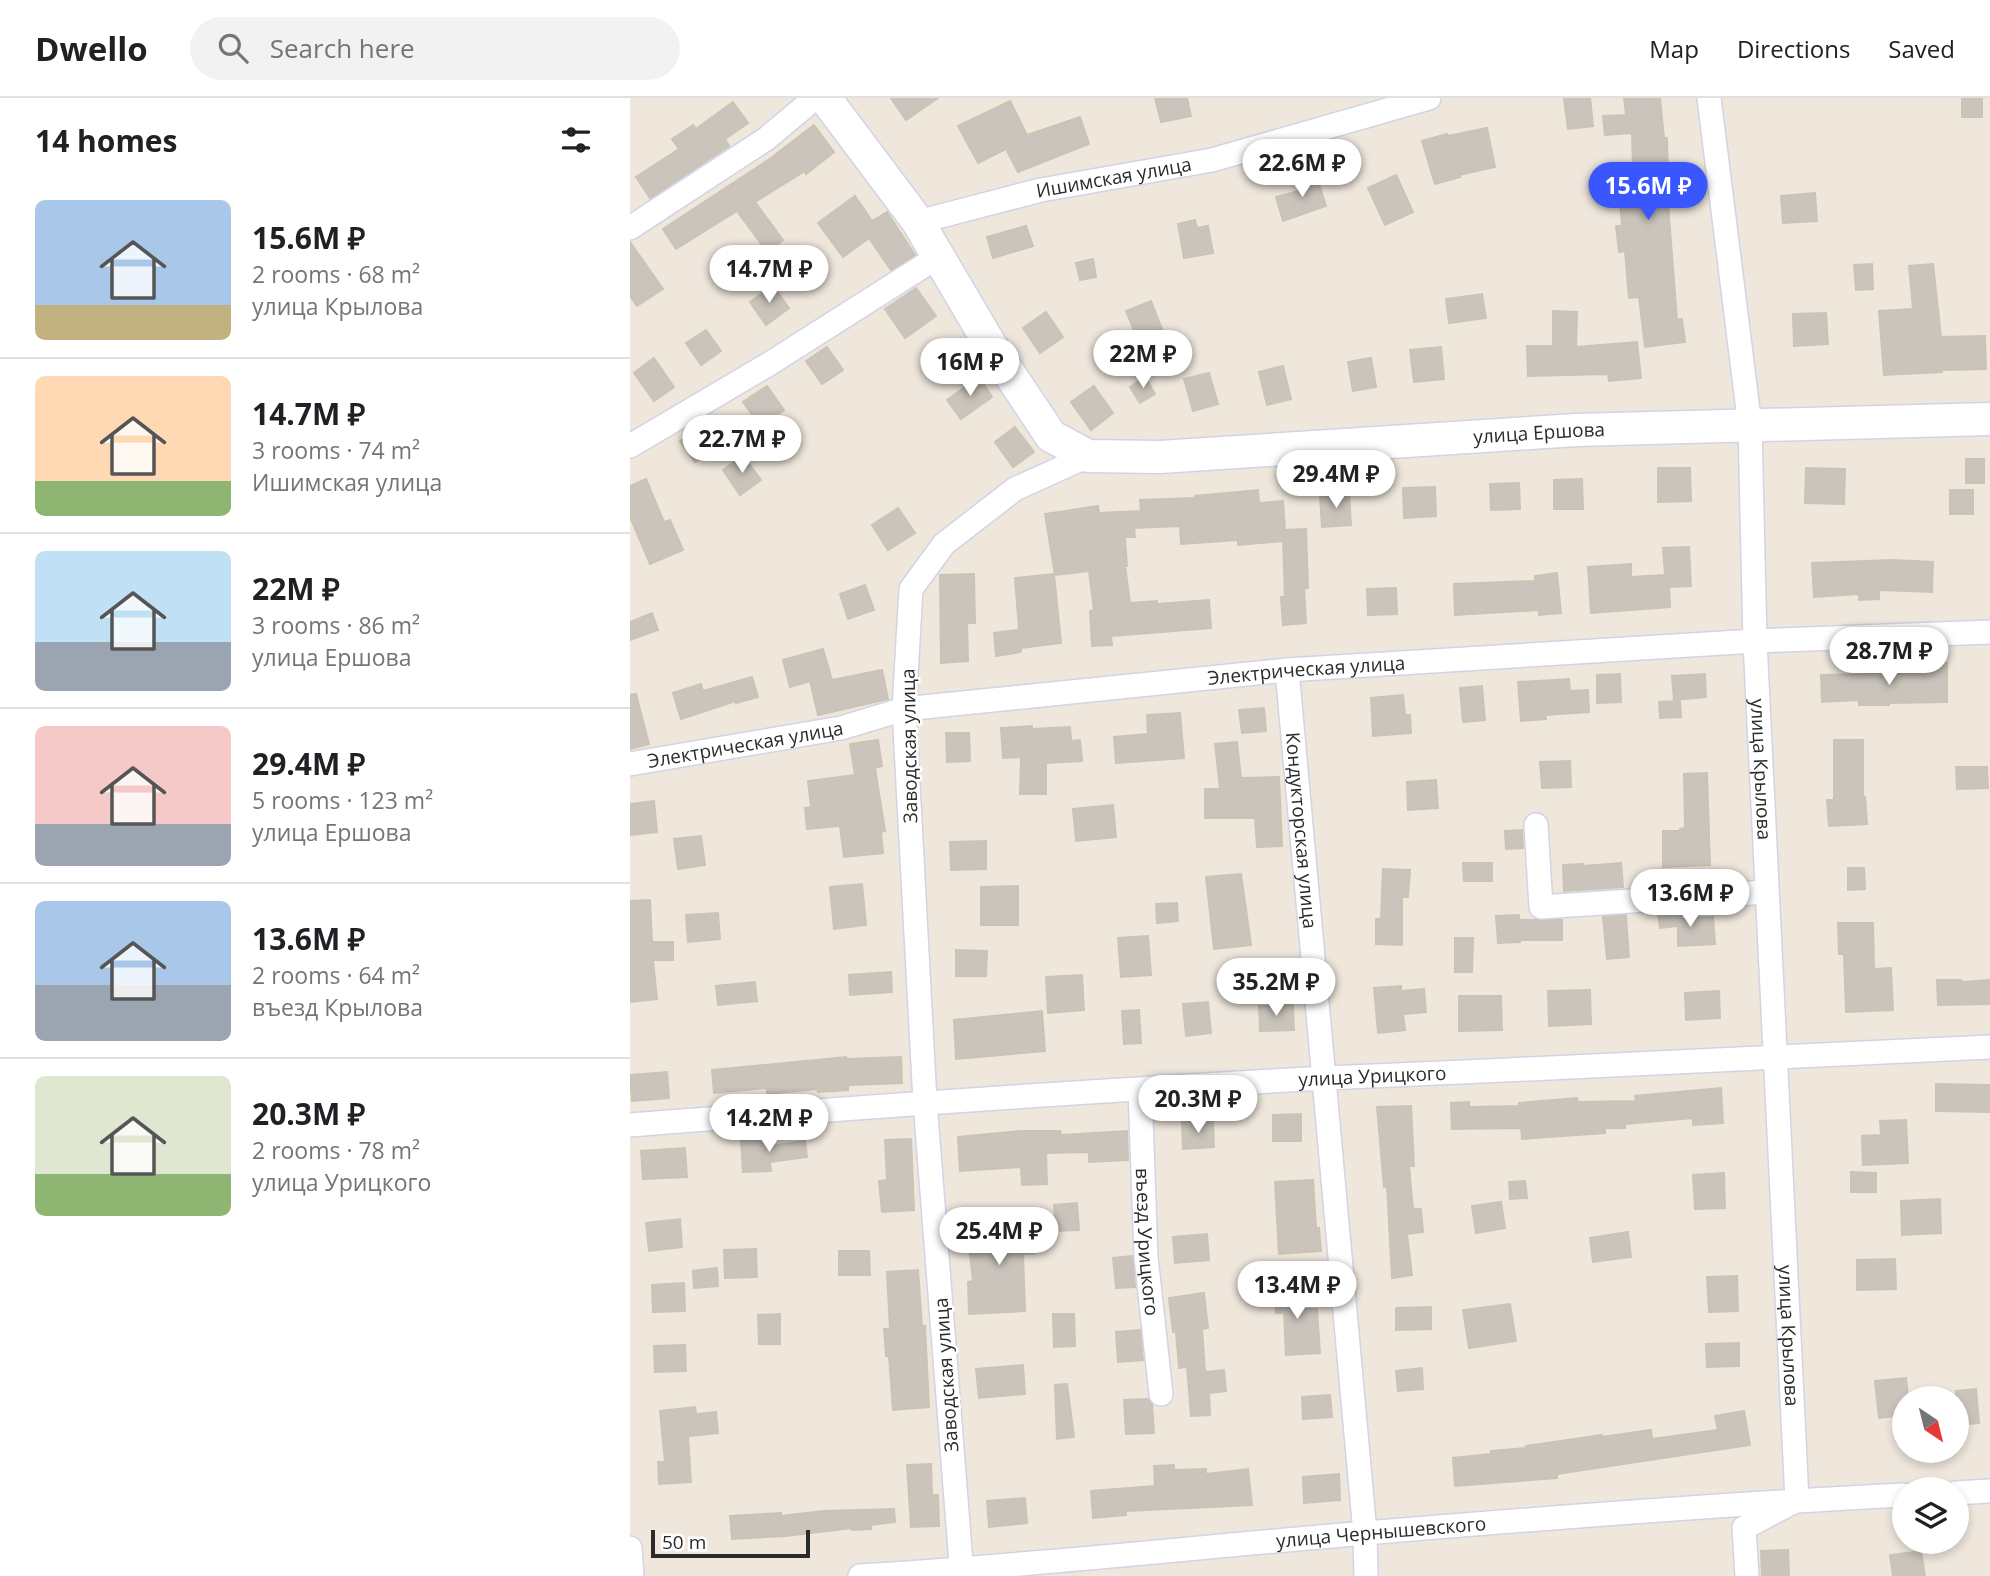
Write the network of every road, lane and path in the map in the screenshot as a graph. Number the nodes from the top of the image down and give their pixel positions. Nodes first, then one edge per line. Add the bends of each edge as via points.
1 (816, 98) edge
2 (825, 98) edge
3 (1429, 98) edge
4 (1709, 98) edge
5 (918, 222) junction
6 (630, 228) edge
7 (939, 256) junction
8 (1990, 419) edge
9 (1750, 426) junction
10 (630, 446) edge
11 (1088, 456) junction
12 (1990, 632) edge
13 (1755, 641) junction
14 (1287, 670) junction
15 (904, 709) junction
16 (630, 764) edge
17 (1536, 825) dead end
18 (1767, 892) junction
19 (1990, 1047) edge
20 (1775, 1059) junction
21 (1324, 1079) junction
22 (1140, 1090) junction
23 (925, 1102) junction
24 (630, 1125) edge
25 (1161, 1394) dead end
26 (1990, 1491) edge
27 (1969, 1492) edge
28 (1892, 1496) edge
29 (1797, 1500) junction
30 (1365, 1533) junction
31 (630, 1548) edge
32 (961, 1573) edge
33 (632, 1576) edge
34 (860, 1576) edge
35 (1366, 1576) edge
36 (1747, 1576) edge

1 - 6 street via 766,139
2 - 5 street
3 - 5 street, Ишимская улица via 1212,160 1041,190
4 - 9 street, улица Крылова
5 - 7 street
7 - 10 street
7 - 11 street via 1051,436
8 - 9 street, улица Ершова
9 - 11 street, улица Ершова via 1576,430 1160,457
9 - 13 street, улица Крылова
11 - 15 street, Заводская улица via 1015,489 944,544 911,589
12 - 13 street, Электрическая улица
13 - 14 street, Электрическая улица
13 - 18 street, улица Крылова
14 - 15 street, Электрическая улица
14 - 21 street, Кондукторская улица
15 - 16 street, Электрическая улица via 841,728
15 - 23 street, Заводская улица
17 - 18 street via 1541,907
18 - 20 street, улица Крылова
19 - 20 street, улица Урицкого
20 - 21 street, улица Урицкого
20 - 29 street, улица Крылова
21 - 22 street, улица Урицкого
21 - 30 street, Кондукторская улица
22 - 23 street, улица Урицкого
22 - 25 street, въезд Урицкого via 1146,1257
23 - 24 street, улица Урицкого
23 - 32 street, Заводская улица
26 - 27 street
28 - 29 street, улица Чернышевского
29 - 30 street, улица Чернышевского
29 - 36 street via 1744,1528
30 - 32 street, улица Чернышевского
30 - 35 street, Кондукторская улица
31 - 33 street
32 - 34 street, улица Чернышевского

